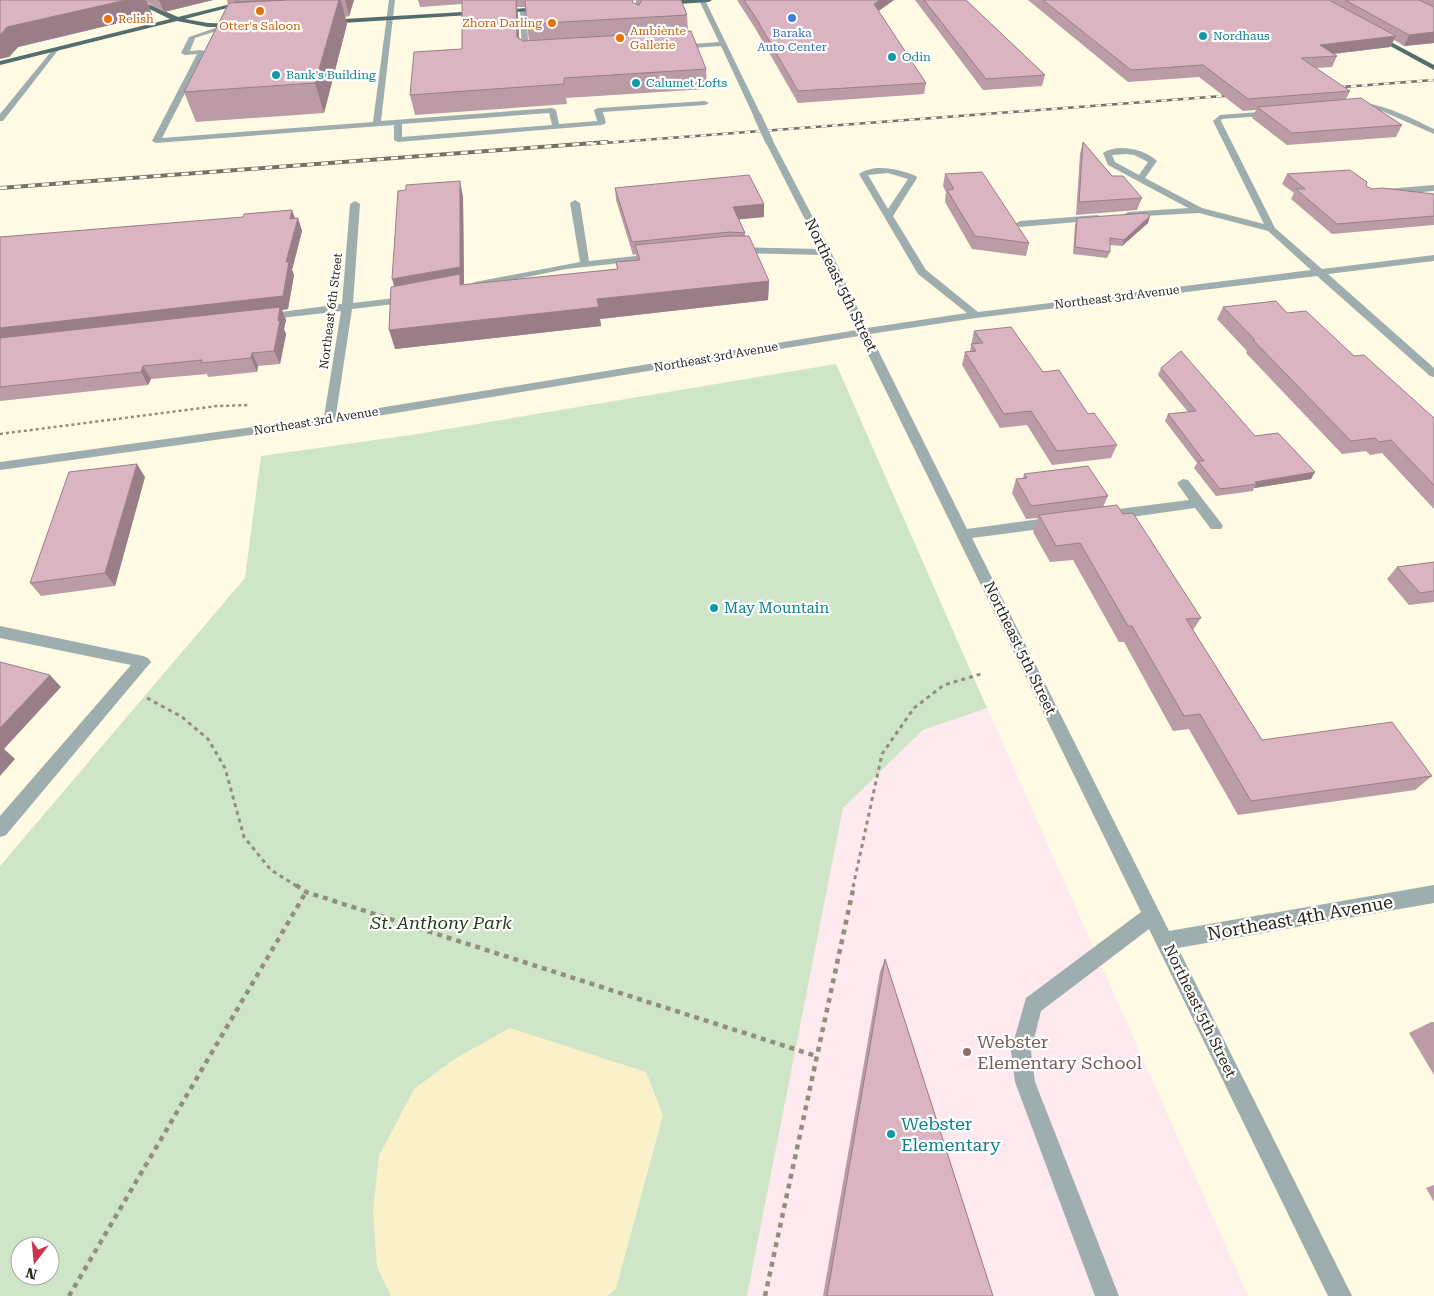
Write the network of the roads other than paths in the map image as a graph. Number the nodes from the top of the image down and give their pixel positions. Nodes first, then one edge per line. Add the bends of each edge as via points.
1 (134, 0) edge
2 (255, 0) edge
3 (392, 0) edge
4 (702, 0) edge
5 (709, 0) edge
6 (541, 1) edge
7 (656, 3) edge
8 (542, 9) junction
9 (552, 9) edge
10 (523, 10) junction
11 (390, 18) junction
12 (177, 19) junction
13 (315, 22) edge
14 (227, 26) junction
15 (242, 26) edge
16 (1370, 32) edge
17 (724, 44) junction
18 (666, 48) edge
19 (56, 49) junction
20 (535, 56) edge
21 (0, 63) edge
22 (1434, 68) edge
23 (705, 102) dead end
24 (1343, 107) edge
25 (1286, 112) edge
26 (0, 119) edge
27 (398, 123) junction
28 (377, 125) junction
29 (556, 127) junction
30 (1434, 132) edge
31 (1141, 178) junction
32 (1434, 188) edge
33 (1376, 193) edge
34 (575, 203) dead end
35 (355, 204) dead end
36 (1198, 210) junction
37 (888, 216) junction
38 (1020, 224) dead end
39 (1271, 229) junction
40 (720, 251) edge
41 (826, 252) junction
42 (662, 257) edge
43 (1434, 258) edge
44 (585, 264) junction
45 (1318, 271) junction
46 (460, 289) edge
47 (421, 297) edge
48 (347, 308) junction
49 (976, 315) junction
50 (258, 318) edge
51 (863, 332) junction
52 (1434, 374) edge
53 (330, 420) junction
54 (0, 466) edge
55 (1183, 483) dead end
56 (1198, 503) junction
57 (1094, 517) edge
58 (1066, 520) edge
59 (1216, 526) dead end
60 (964, 534) junction
61 (0, 632) edge
62 (0, 829) edge
63 (1434, 894) edge
64 (1152, 915) junction
65 (1165, 941) junction
66 (1107, 1296) edge
67 (1340, 1296) edge

1 - 12 main road via 159,14
2 - 12 main road
3 - 11 street
4 - 5 main road
4 - 7 main road
4 - 17 street, Northeast 5th Street
6 - 8 street
8 - 9 main road
8 - 10 main road
10 - 11 main road
10 - 20 street via 526,56
11 - 13 main road
11 - 28 street
12 - 14 main road via 199,25
12 - 19 main road
14 - 15 main road
14 - 28 street via 192,37 186,53 202,52 156,141
16 - 22 main road
17 - 18 street
17 - 41 street, Northeast 5th Street, bridge
19 - 21 main road
19 - 26 street
23 - 29 street via 598,110 602,123
24 - 30 street via 1362,105 1380,108
25 - 39 street via 1220,117 1217,121
27 - 28 street
27 - 29 street via 552,110
27 - 29 street via 398,140
31 - 31 street via 1153,162 1140,153 1120,150 1107,153 1111,163
31 - 36 street
32 - 33 street
34 - 44 street
35 - 48 street, Northeast 6th Street
36 - 38 street
36 - 39 street
37 - 37 street via 913,178 901,171 877,170 863,174
37 - 49 street via 922,272
39 - 45 street
40 - 41 street
41 - 51 street, Northeast 5th Street
42 - 44 street
43 - 45 street, Northeast 3rd Avenue
44 - 46 street
45 - 49 street, Northeast 3rd Avenue
45 - 52 street
47 - 48 street
48 - 50 street
48 - 53 street, Northeast 6th Street
49 - 51 street, Northeast 3rd Avenue
51 - 53 street, Northeast 3rd Avenue
51 - 60 street, Northeast 5th Street
53 - 54 street, Northeast 3rd Avenue
55 - 56 street
56 - 57 street
56 - 59 street
58 - 60 street
60 - 64 street, Northeast 5th Street
61 - 62 street via 143,662
63 - 65 street, Northeast 4th Avenue
64 - 65 street, Northeast 5th Street
64 - 66 street via 1033,1005 1021,1051 1025,1082
65 - 67 street, Northeast 5th Street

